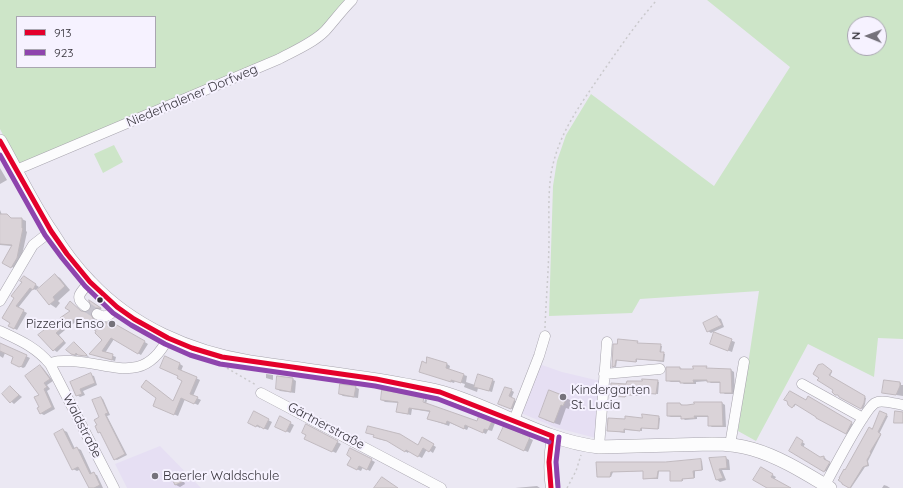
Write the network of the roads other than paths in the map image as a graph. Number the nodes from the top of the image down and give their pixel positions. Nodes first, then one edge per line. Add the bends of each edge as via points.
1 (352, 0) edge
2 (0, 141) edge
3 (16, 170) junction
4 (51, 231) junction
5 (90, 282) junction
6 (0, 301) edge
7 (85, 306) dead end
8 (117, 306) junction
9 (97, 314) dead end
10 (0, 331) edge
11 (545, 336) road end
12 (168, 338) junction
13 (607, 342) dead end
14 (744, 362) dead end
15 (50, 364) junction
16 (660, 369) dead end
17 (604, 374) junction
18 (802, 384) dead end
19 (261, 392) road end
20 (903, 405) edge
21 (863, 418) junction
22 (514, 420) junction
23 (552, 436) junction
24 (730, 445) junction
25 (599, 447) junction
26 (827, 487) edge
27 (114, 488) edge
28 (441, 488) edge
29 (551, 488) edge

1 - 3 street, Niederhalener Dorfweg via 324,32 279,59
2 - 3 main road
3 - 4 main road
4 - 5 main road
4 - 6 street via 33,245
5 - 7 street via 79,297
5 - 8 main road
8 - 9 street via 107,316 101,317
8 - 12 main road
10 - 15 street, Waldstraße via 28,344 40,352
11 - 22 street
12 - 15 street via 153,358 136,368 126,369 59,360
12 - 22 main road via 222,357 376,379 440,392
13 - 17 street
14 - 24 street
15 - 27 street, Waldstraße
16 - 17 street
17 - 25 street
18 - 21 street
19 - 28 street, Gärtnerstraße
20 - 21 street via 875,403
21 - 26 street
22 - 23 main road
23 - 25 main road via 584,446
23 - 29 street via 549,461
24 - 25 main road
24 - 26 main road via 775,457

